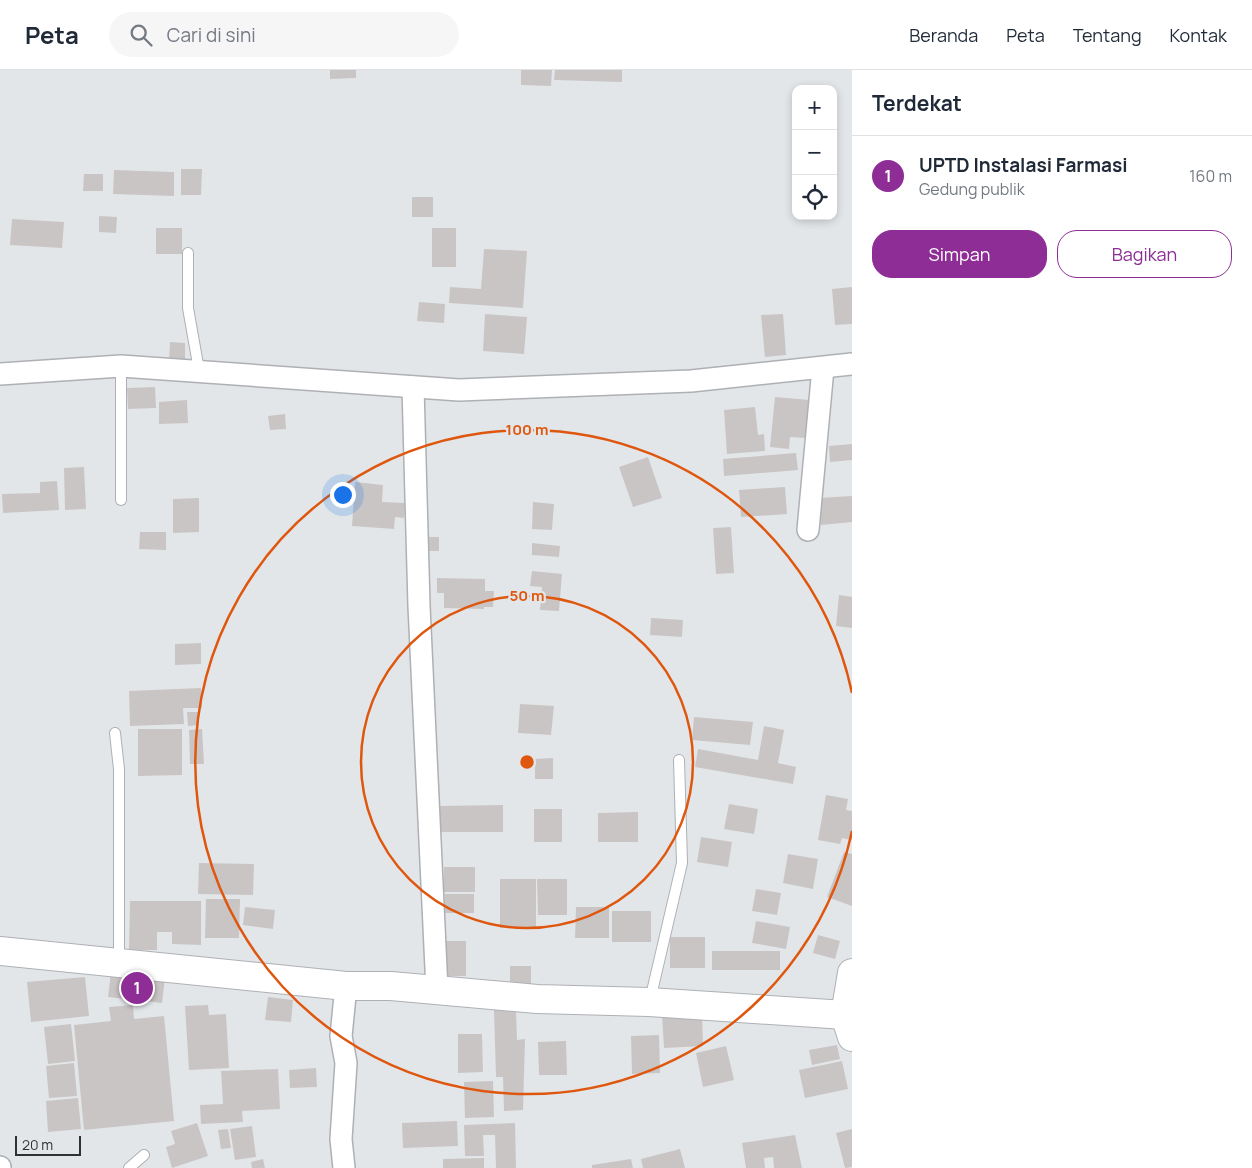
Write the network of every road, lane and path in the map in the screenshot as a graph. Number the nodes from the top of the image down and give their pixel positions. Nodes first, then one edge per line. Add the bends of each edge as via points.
1 (188, 253) dead end
2 (852, 364) edge
3 (121, 366) junction
4 (823, 368) junction
5 (199, 370) junction
6 (0, 374) edge
7 (413, 387) junction
8 (121, 500) dead end
9 (808, 530) dead end
10 (115, 733) dead end
11 (679, 760) dead end
12 (0, 951) edge
13 (119, 962) junction
14 (852, 973) edge
15 (346, 986) junction
16 (437, 990) junction
17 (649, 1002) junction
18 (848, 1026) edge
19 (144, 1155) dead end
20 (129, 1168) edge
21 (344, 1168) edge

1 - 5 lane via 188,308
2 - 4 street
3 - 5 street
3 - 6 street
3 - 8 lane
4 - 7 street via 691,381 459,390
4 - 9 street
5 - 7 street
7 - 16 street via 418,606
10 - 13 lane via 119,768
11 - 17 lane via 682,863
12 - 13 street
13 - 15 street
14 - 18 street
15 - 16 street
15 - 21 street via 342,1036 346,1063 341,1139
16 - 17 street via 537,999
17 - 18 street
19 - 20 lane

